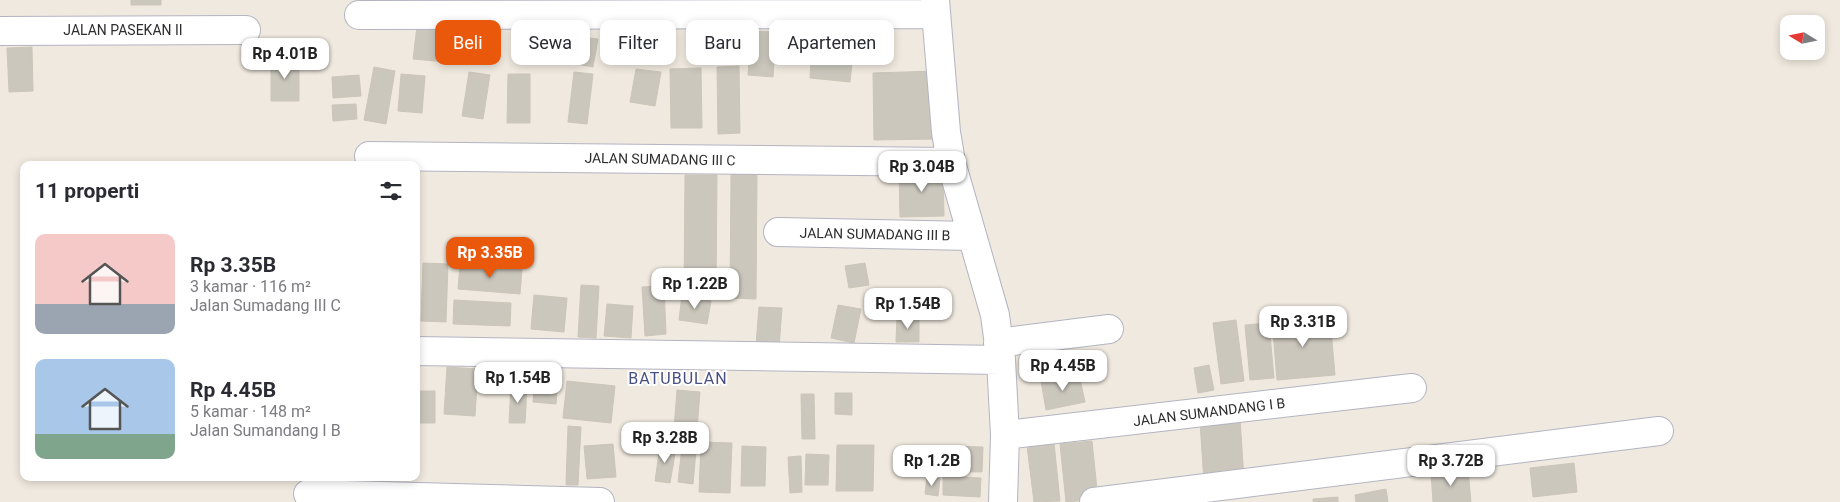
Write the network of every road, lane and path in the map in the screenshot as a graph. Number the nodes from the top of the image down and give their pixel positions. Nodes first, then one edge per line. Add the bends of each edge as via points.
1 (935, 7) edge
2 (360, 15) dead end
3 (246, 30) dead end
4 (0, 31) edge
5 (369, 156) dead end
6 (951, 162) junction
7 (778, 232) dead end
8 (972, 236) junction
9 (1109, 329) dead end
10 (420, 350) edge
11 (1000, 352) junction
12 (1412, 388) dead end
13 (1659, 431) dead end
14 (1005, 435) junction
15 (308, 494) dead end
16 (600, 502) edge
17 (1003, 502) edge
18 (1094, 502) edge

1 - 2 street
1 - 6 street
3 - 4 street, JALAN PASEKAN II
5 - 6 street, JALAN SUMADANG III C
6 - 8 street
7 - 8 street, JALAN SUMADANG III B
8 - 11 street via 995,316
9 - 11 street
10 - 11 street
11 - 14 street
12 - 14 street, JALAN SUMANDANG I B
13 - 18 street
14 - 17 street
15 - 16 street

